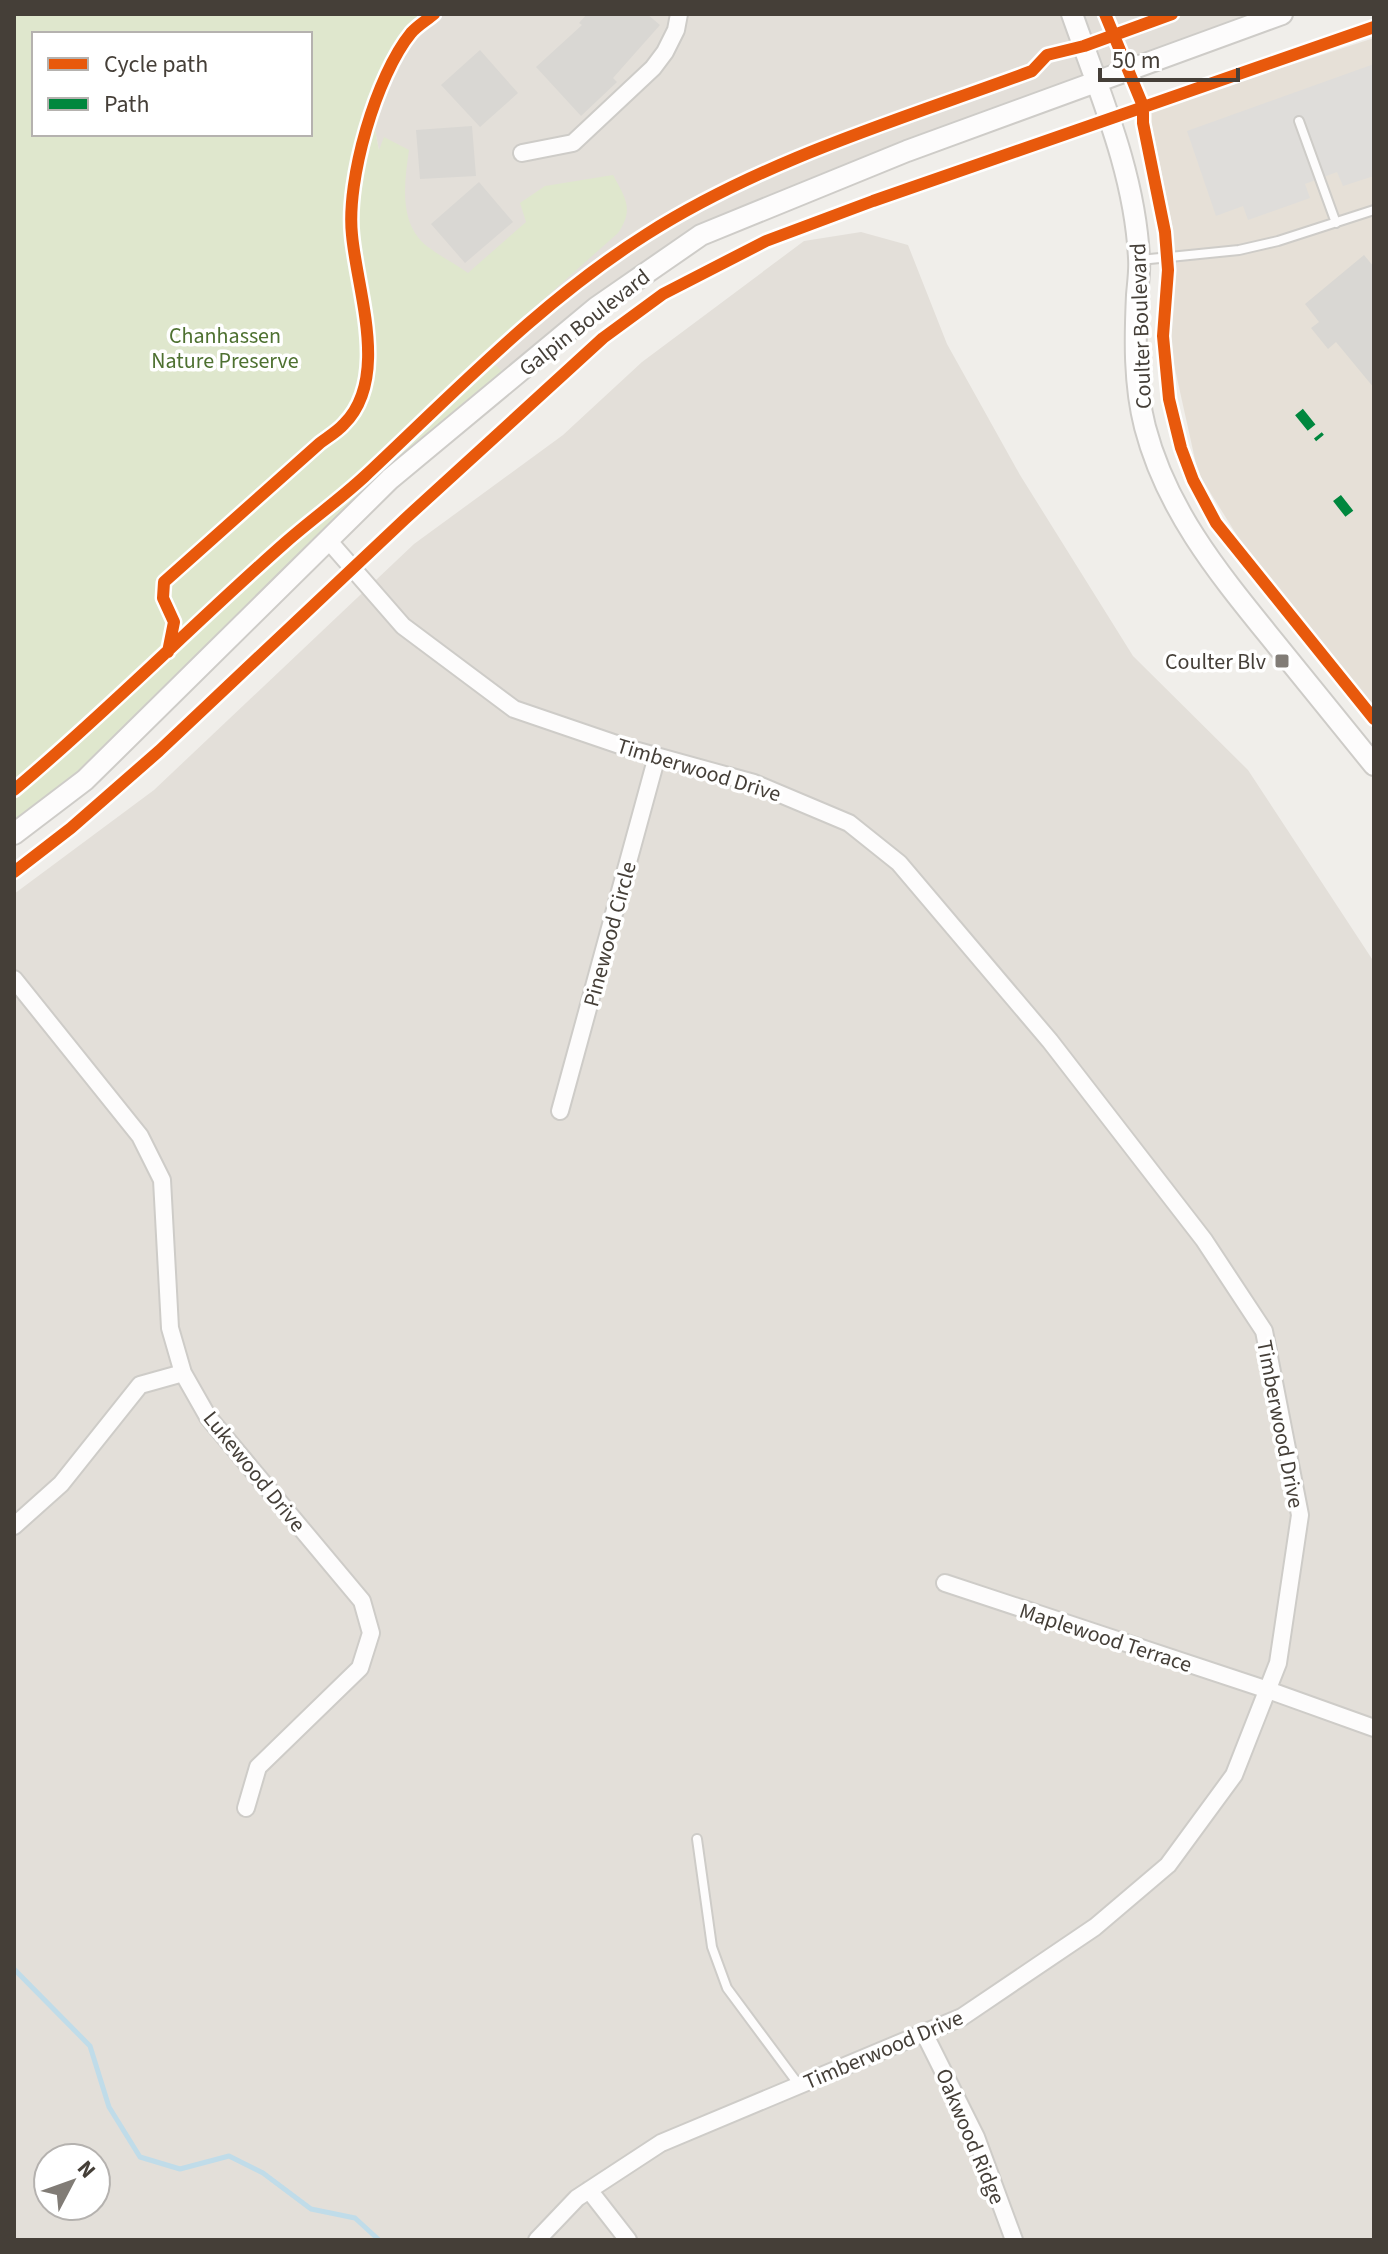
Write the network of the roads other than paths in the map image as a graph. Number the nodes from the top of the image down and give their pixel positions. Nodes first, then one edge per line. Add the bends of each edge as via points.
1 (679, 14) edge
2 (1072, 14) edge
3 (1282, 14) edge
4 (1095, 81) junction
5 (1299, 121) dead end
6 (522, 153) dead end
7 (1374, 210) edge
8 (1336, 223) junction
9 (1139, 260) junction
10 (328, 540) junction
11 (657, 756) junction
12 (1374, 765) edge
13 (14, 834) edge
14 (14, 979) edge
15 (560, 1111) dead end
16 (183, 1373) junction
17 (14, 1526) edge
18 (945, 1583) dead end
19 (1268, 1690) junction
20 (1374, 1728) edge
21 (246, 1808) dead end
22 (697, 1839) dead end
23 (924, 2033) junction
24 (799, 2085) junction
25 (589, 2190) junction
26 (537, 2240) edge
27 (628, 2240) edge
28 (1014, 2240) edge

1 - 6 street via 676,30 653,68 573,143
2 - 4 street, Coulter Boulevard
3 - 4 street, Galpin Boulevard
4 - 9 street, Coulter Boulevard via 1126,173
4 - 10 street, Galpin Boulevard via 701,235 597,307 390,479
5 - 8 lane
7 - 8 lane
8 - 9 lane via 1239,250
9 - 12 street, Coulter Boulevard via 1138,390 1169,494 1216,570
10 - 11 street, Timberwood Drive via 403,626 514,709
10 - 13 street, Galpin Boulevard via 85,780
11 - 15 street, Pinewood Circle
11 - 19 street, Timberwood Drive via 754,783 849,823 899,863 1050,1041 1204,1240 1264,1331 1300,1515 1278,1663
14 - 16 street, Lukewood Drive via 140,1136 162,1180 170,1328
16 - 17 street via 140,1385 61,1484
16 - 21 street, Lukewood Drive via 208,1417 362,1601 371,1633 360,1668 258,1767
18 - 19 street, Maplewood Terrace
19 - 20 street, Maplewood Terrace
19 - 23 street, Timberwood Drive via 1234,1775 1168,1865 1095,1927 962,2017
22 - 24 lane via 712,1947 727,1988
23 - 24 street, Timberwood Drive
23 - 28 street, Oakwood Ridge via 976,2137
24 - 25 street, Timberwood Drive via 661,2143
25 - 26 street, Timberwood Drive
25 - 27 street

